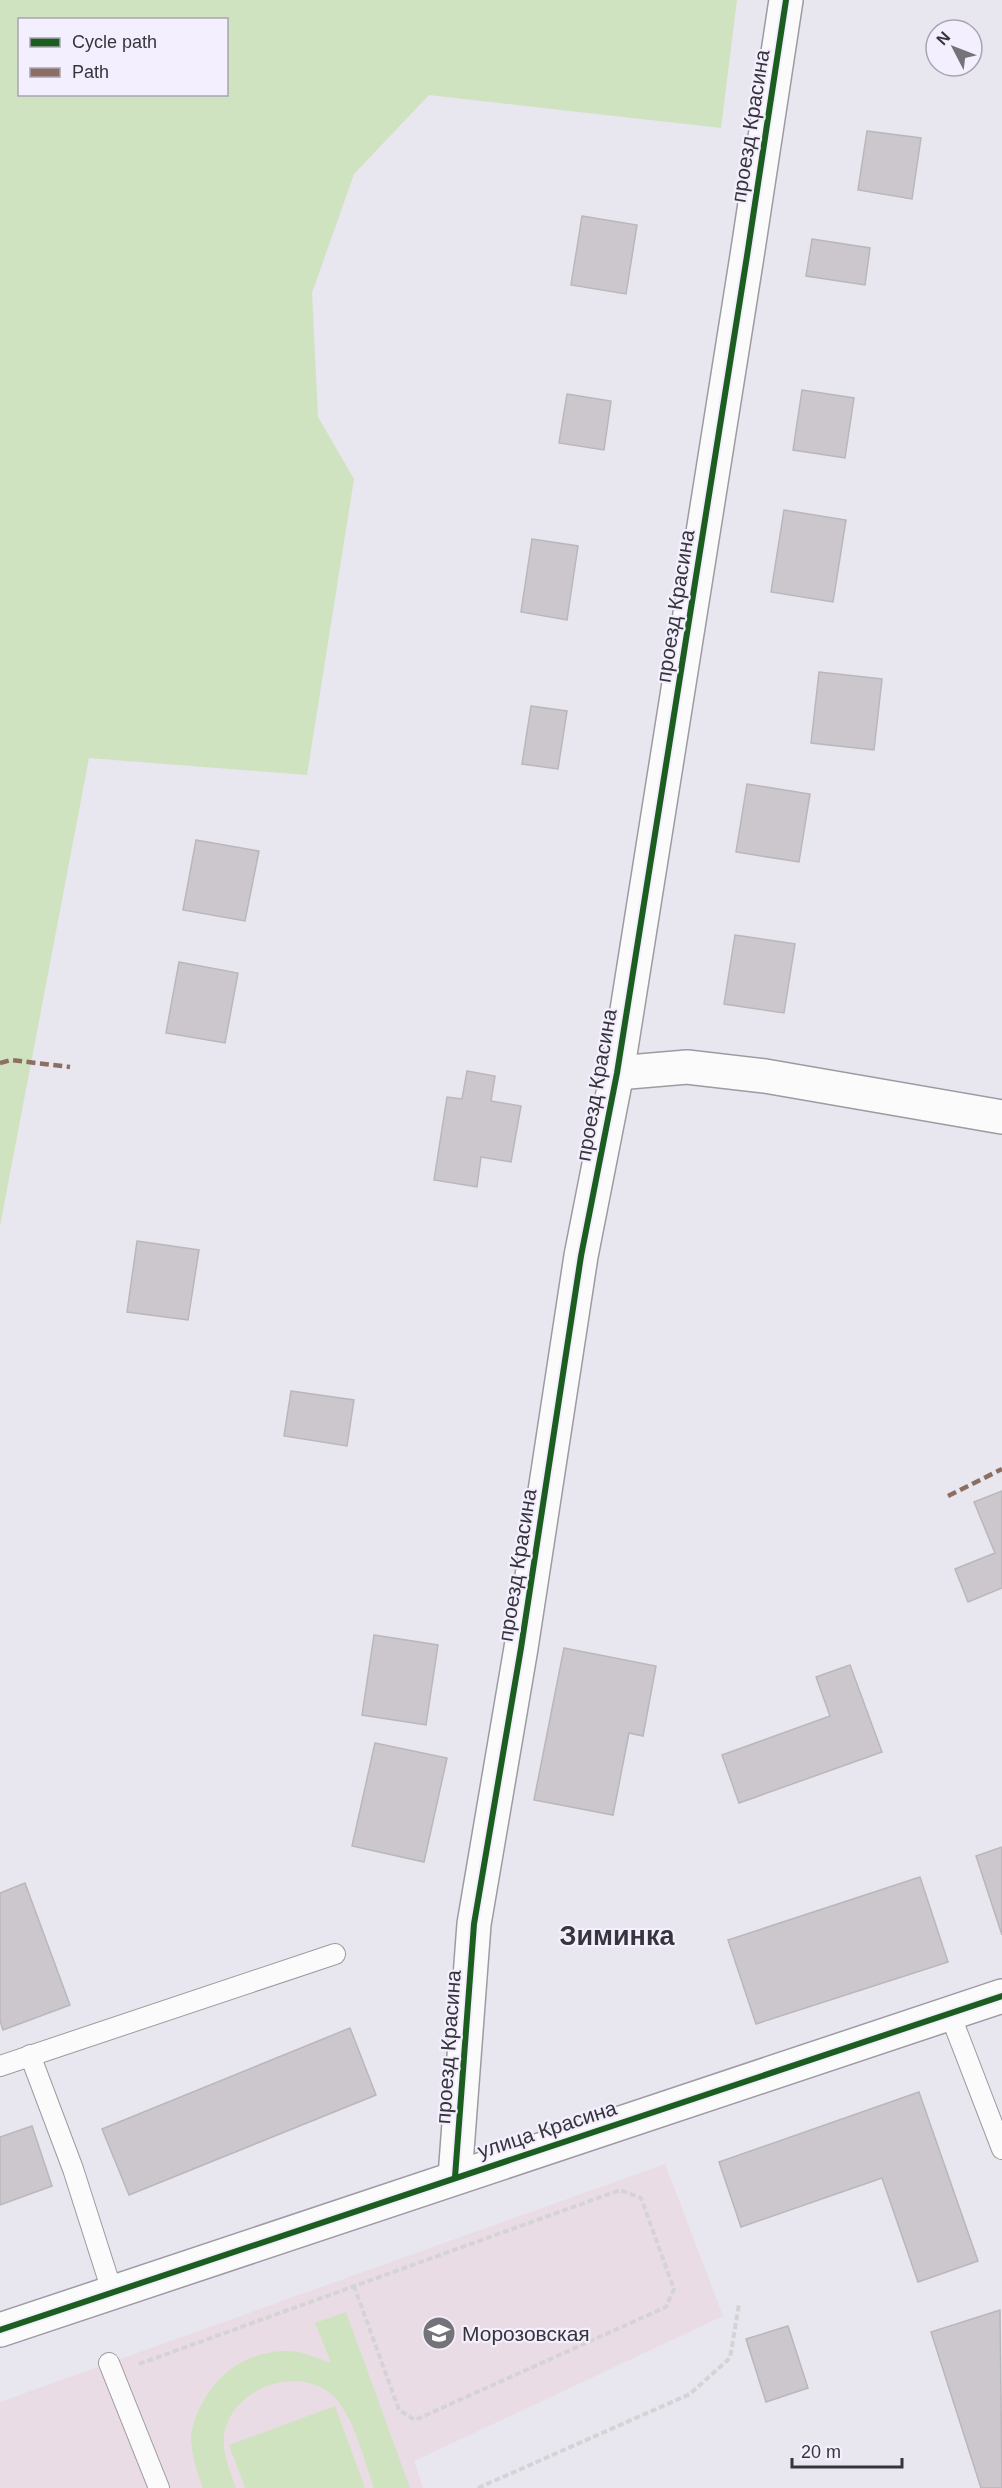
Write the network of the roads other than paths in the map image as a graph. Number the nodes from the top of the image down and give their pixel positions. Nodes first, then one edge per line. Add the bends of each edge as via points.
1 (786, 0) edge
2 (617, 1073) junction
3 (1002, 1117) edge
4 (334, 1954) dead end
5 (1002, 1996) edge
6 (950, 2014) junction
7 (30, 2055) junction
8 (0, 2066) edge
9 (1002, 2149) edge
10 (455, 2178) junction
11 (112, 2291) junction
12 (0, 2330) edge
13 (111, 2368) road end
14 (159, 2488) edge

1 - 2 street, проезд Красина
2 - 3 street via 687,1067 765,1076
2 - 10 street, проезд Красина via 581,1256 474,1924
4 - 7 lane
5 - 6 street, улица Красина
6 - 9 lane
6 - 10 street, улица Красина
7 - 8 lane
7 - 11 lane via 73,2169
10 - 11 street, улица Красина
11 - 12 street, улица Красина
13 - 14 lane

